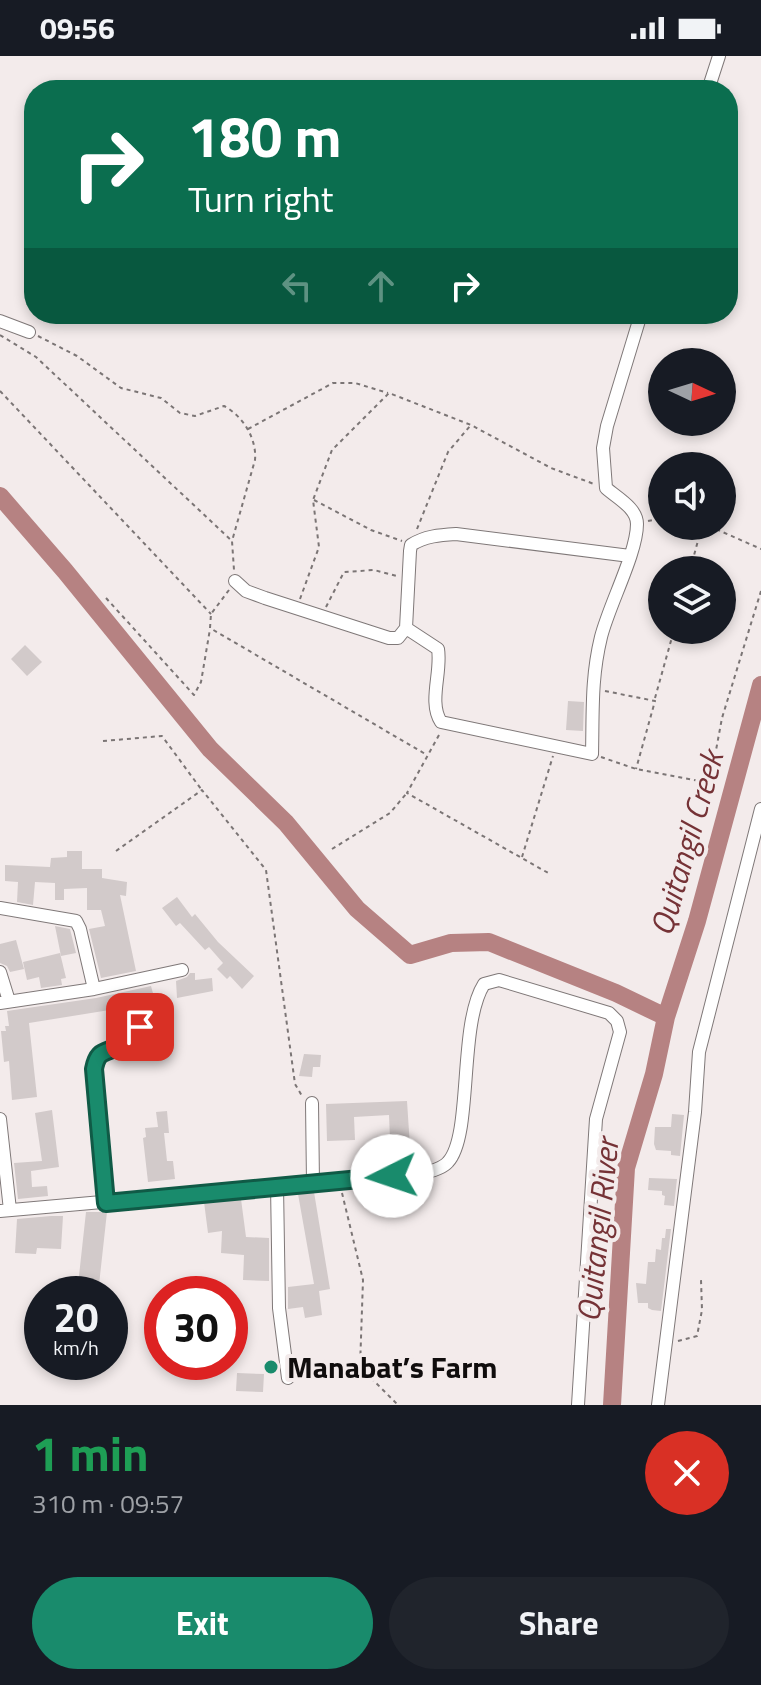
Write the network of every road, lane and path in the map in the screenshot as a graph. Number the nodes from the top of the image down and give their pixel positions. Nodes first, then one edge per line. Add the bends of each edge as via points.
1 (719, 56) edge
2 (711, 80) edge
3 (0, 321) edge
4 (638, 324) edge
5 (29, 332) joint
6 (0, 335) edge
7 (0, 391) edge
8 (389, 393) junction
9 (471, 425) junction
10 (247, 430) junction
11 (606, 488) junction
12 (313, 500) junction
13 (648, 521) edge
14 (637, 523) junction
15 (736, 538) edge
16 (232, 541) junction
17 (411, 545) junction
18 (761, 549) edge
19 (630, 556) junction
20 (410, 579) junction
21 (235, 581) junction
22 (761, 591) edge
23 (106, 598) dead end
24 (297, 607) junction
25 (211, 614) junction
26 (321, 616) junction
27 (210, 628) junction
28 (406, 628) junction
29 (670, 644) edge
30 (592, 689) junction
31 (655, 701) junction
32 (441, 722) junction
33 (103, 741) dead end
34 (555, 747) junction
35 (592, 754) junction
36 (427, 755) junction
37 (636, 769) junction
38 (202, 790) junction
39 (407, 793) junction
40 (761, 809) edge
41 (332, 849) dead end
42 (116, 851) dead end
43 (522, 858) junction
44 (550, 874) dead end
45 (0, 908) edge
46 (182, 970) dead end
47 (0, 972) edge
48 (94, 989) junction
49 (4, 1002) edge
50 (140, 1027) dead end
51 (312, 1103) joint
52 (0, 1119) edge
53 (339, 1181) junction
54 (313, 1183) junction
55 (277, 1186) junction
56 (106, 1203) junction
57 (5, 1210) edge
58 (701, 1280) dead end
59 (666, 1345) junction
60 (288, 1378) dead end
61 (398, 1405) edge
62 (578, 1405) edge
63 (658, 1405) edge

1 - 2 street
3 - 5 street
4 - 11 street via 607,426
5 - 10 path via 77,356 121,388 161,398 180,413 195,416 224,406 237,412
6 - 16 path via 36,357
7 - 25 path
8 - 9 path
8 - 10 path via 333,383
8 - 12 path via 332,450
9 - 11 path via 551,468
9 - 17 path via 448,452
10 - 16 path via 256,446 255,460
11 - 14 street via 633,512
12 - 17 path
12 - 24 path via 319,547
13 - 14 path
14 - 19 street
15 - 18 path
16 - 21 path
17 - 19 street via 456,534
17 - 20 street
19 - 30 street via 601,635
20 - 26 path via 374,570 344,572
20 - 28 street
21 - 24 street via 246,591
21 - 25 path
22 - 37 path via 722,718 711,777 705,782
23 - 27 path via 194,695
24 - 26 street
25 - 27 path
26 - 28 street via 389,638 398,638
27 - 36 path
28 - 32 street via 438,649 435,707
29 - 31 path
30 - 31 path
30 - 35 street
31 - 37 path
32 - 34 street
32 - 36 path
33 - 38 path via 162,736
34 - 35 street
34 - 43 path
35 - 37 path
36 - 39 path
38 - 42 path
38 - 51 path via 266,870 295,1084
39 - 41 path via 390,813
39 - 43 path
40 - 59 street via 699,1052
43 - 44 path
45 - 48 street via 76,921
46 - 48 street
47 - 49 street
48 - 49 street
50 - 56 street via 122,1045 96,1057
51 - 54 street
52 - 57 street
53 - 54 street
53 - 61 path via 363,1280 360,1367
53 - 62 street via 419,1174 448,1162 459,1143 467,1050 484,984 499,980 609,1013 620,1032 596,1119
54 - 55 street
55 - 56 street
55 - 60 street via 279,1308
56 - 57 street
58 - 59 path via 697,1336
59 - 63 street

